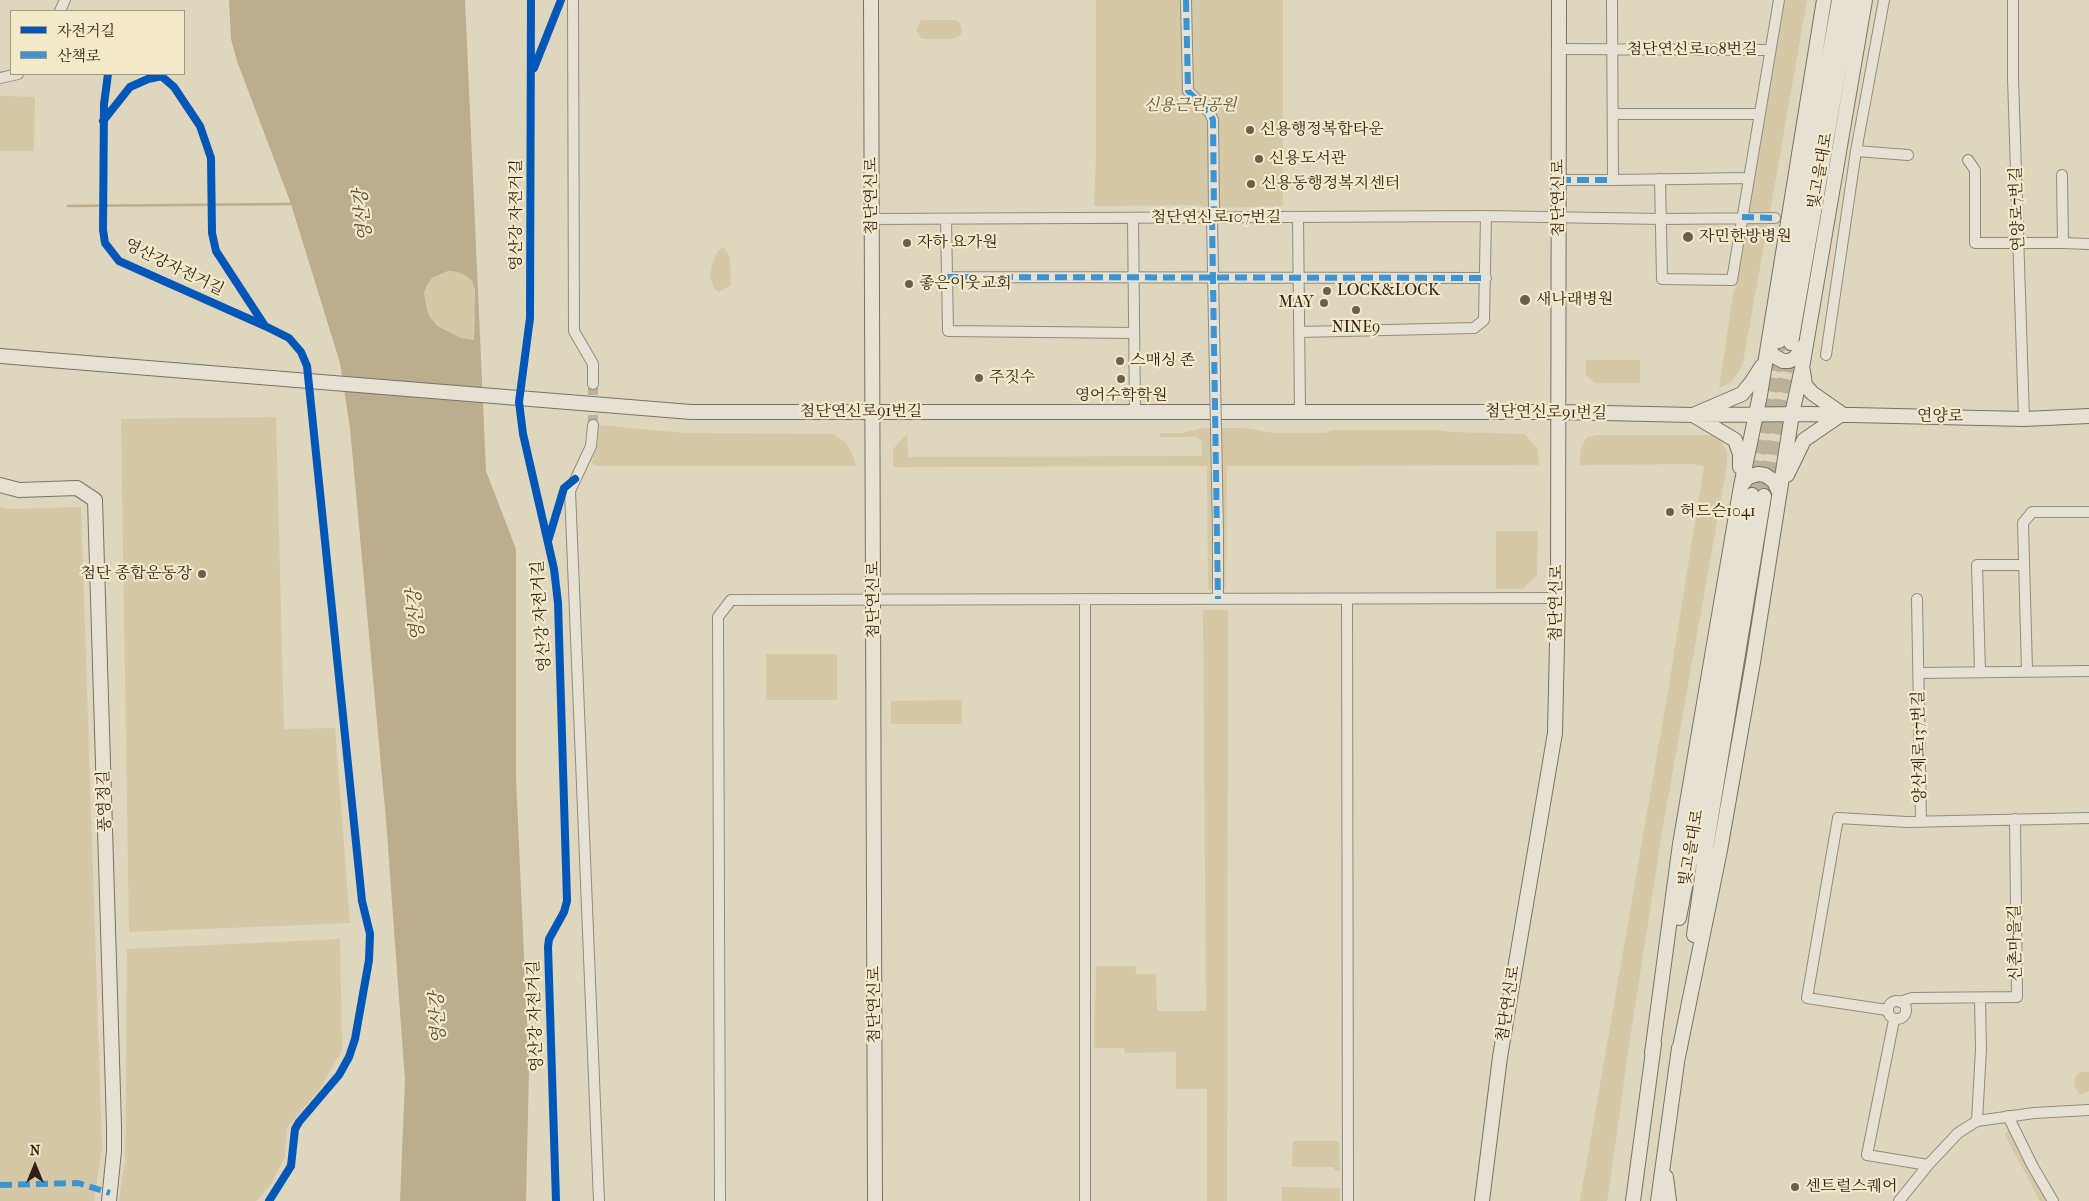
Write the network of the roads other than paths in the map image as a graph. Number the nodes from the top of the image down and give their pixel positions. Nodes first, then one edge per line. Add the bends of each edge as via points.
1 (573, 0) edge
2 (871, 0) edge
3 (1186, 0) edge
4 (1559, 0) edge
5 (1612, 0) edge
6 (1779, 0) edge
7 (1824, 0) edge
8 (1839, 0) edge
9 (1851, 0) edge
10 (1865, 0) edge
11 (1884, 0) edge
12 (2013, 0) edge
13 (1559, 49) junction
14 (1613, 50) junction
15 (1770, 50) junction
16 (14, 75) edge
17 (0, 78) edge
18 (1613, 114) junction
19 (1759, 114) junction
20 (1856, 151) junction
21 (1908, 155) dead end
22 (1968, 160) dead end
23 (2062, 175) dead end
24 (1749, 178) junction
25 (1660, 179) junction
26 (1559, 180) junction
27 (1614, 180) junction
28 (1213, 213) junction
29 (1486, 216) junction
30 (1559, 217) junction
31 (1742, 217) junction
32 (1134, 218) junction
33 (1298, 218) junction
34 (1775, 218) dead end
35 (872, 219) junction
36 (1661, 219) junction
37 (946, 220) junction
38 (2020, 243) junction
39 (2063, 243) junction
40 (2089, 244) edge
41 (947, 277) junction
42 (1134, 277) junction
43 (1213, 277) junction
44 (1299, 278) junction
45 (1486, 278) junction
46 (1299, 332) junction
47 (1134, 333) junction
48 (1780, 341) junction
49 (1806, 343) junction
50 (1826, 355) dead end
51 (0, 356) edge
52 (1765, 360) junction
53 (1802, 368) junction
54 (593, 384) tunnel mouth
55 (872, 412) junction
56 (1134, 412) junction
57 (1300, 412) junction
58 (1559, 412) junction
59 (1756, 414) junction
60 (1792, 414) junction
61 (1842, 414) junction
62 (1693, 415) junction
63 (2089, 416) edge
64 (2024, 419) junction
65 (593, 425) tunnel mouth
66 (0, 485) edge
67 (1741, 486) junction
68 (1779, 492) junction
69 (2089, 512) edge
70 (2024, 565) junction
71 (1558, 598) junction
72 (1348, 599) junction
73 (1918, 599) dead end
74 (1218, 600) junction
75 (874, 601) junction
76 (1085, 601) junction
77 (2027, 671) junction
78 (1980, 672) junction
79 (2089, 672) edge
80 (1919, 673) junction
81 (2089, 818) edge
82 (2015, 819) junction
83 (1921, 822) junction
84 (1980, 998) junction
85 (1900, 1002) junction
86 (1887, 1010) junction
87 (1894, 1020) junction
88 (1652, 1053) junction
89 (1678, 1057) junction
90 (2089, 1110) edge
91 (2008, 1116) junction
92 (1977, 1121) junction
93 (1638, 1156) junction
94 (1664, 1158) junction
95 (1928, 1165) junction
96 (109, 1201) edge
97 (599, 1201) edge
98 (720, 1201) edge
99 (875, 1201) edge
100 (1085, 1201) edge
101 (1348, 1201) edge
102 (1482, 1201) edge
103 (1622, 1201) edge
104 (1632, 1201) edge
105 (1658, 1201) edge
106 (1670, 1201) edge
107 (1900, 1201) edge
108 (2053, 1201) edge

1 - 54 street via 574,332 593,364
2 - 35 street, 첨단연신로
3 - 28 street via 1188,91 1213,120
4 - 13 street, 첨단연신로
5 - 14 street, 첨단연신로108번길
6 - 15 street, 첨단연신로108번길
7 - 48 street
8 - 48 street, 빛고을대로
9 - 48 street, 빛고을대로
10 - 49 street
11 - 20 street
12 - 38 street, 연양로7번길
13 - 14 street, 첨단연신로108번길
13 - 26 street, 첨단연신로
14 - 15 street, 첨단연신로108번길
14 - 18 street, 첨단연신로108번길
15 - 19 street, 첨단연신로108번길
16 - 17 street
18 - 19 street
18 - 27 street, 첨단연신로108번길
19 - 24 street, 첨단연신로108번길
20 - 21 street
20 - 50 street
22 - 38 street via 1975,170 1975,243
23 - 39 street
24 - 25 street
24 - 31 street, 첨단연신로108번길
25 - 27 street
25 - 36 street, 첨단연신로108번길
26 - 27 street
26 - 30 street, 첨단연신로
28 - 32 street, 첨단연신로107번길
28 - 33 street, 첨단연신로107번길
28 - 43 street
29 - 30 street, 첨단연신로107번길
29 - 33 street, 첨단연신로107번길
29 - 45 street
30 - 36 street
30 - 58 street, 첨단연신로
31 - 34 street
31 - 36 street
31 - 36 street, 첨단연신로108번길 via 1732,280 1662,279
32 - 37 street, 첨단연신로107번길
32 - 42 street
33 - 44 street
35 - 37 street, 첨단연신로107번길
35 - 55 street, 첨단연신로
37 - 41 street
38 - 39 street
38 - 64 street, 연양로7번길
39 - 40 street
41 - 42 street
41 - 47 street via 948,331
42 - 43 street
42 - 47 street
43 - 44 street
43 - 74 street, bridge
44 - 45 street
44 - 46 street
45 - 46 street via 1484,320 1474,328
46 - 57 street
47 - 56 street
48 - 49 street via 1772,355 1783,361 1795,358
48 - 52 street
49 - 53 street
51 - 55 street, 첨단연신로91번길 via 691,412
52 - 59 street
52 - 62 street via 1742,394
53 - 60 street
53 - 61 street via 1805,385
55 - 56 street, 첨단연신로91번길
55 - 75 street, 첨단연신로
56 - 57 street, 첨단연신로91번길
57 - 58 street, 첨단연신로91번길
58 - 62 street, 첨단연신로91번길
58 - 71 street, 첨단연신로
59 - 60 street, 첨단연신로91번길
59 - 62 street, 첨단연신로91번길
59 - 67 street
60 - 61 street, 연양로
60 - 68 street
61 - 64 street, 연양로
61 - 68 street via 1804,440
62 - 67 street via 1735,440 1740,454
63 - 64 street, 연양로
65 - 97 street via 588,453 570,491
66 - 96 street, 풍영정길 via 19,490 77,488 95,500 114,1134
67 - 68 street via 1748,477 1765,475 1774,481
67 - 88 street via 1680,844
68 - 89 street via 1723,832
69 - 70 street via 2032,512 2023,523
70 - 77 street
70 - 78 street via 1977,565
71 - 72 street
71 - 102 street, 첨단연신로 via 1554,733 1500,1057
72 - 74 street
72 - 101 street
73 - 80 street, 양산제로137번길
74 - 76 street
75 - 76 street
75 - 98 street via 732,600 718,617
75 - 99 street, 첨단연신로
76 - 100 street
77 - 78 street, 양산제로137번길
77 - 79 street, 양산제로137번길
78 - 80 street, 양산제로137번길
80 - 83 street, 양산제로137번길
81 - 82 street
82 - 83 street
82 - 84 street, 신촌마을길 via 2017,997
83 - 86 street via 1838,818 1807,998
84 - 85 street via 1912,998
84 - 92 street
85 - 86 street via 1891,1002
85 - 87 street via 1906,1012 1903,1018
86 - 87 street
87 - 95 street via 1867,1155
88 - 89 street, 빛고을대로 via 1758,495
88 - 93 street, 빛고을대로
89 - 94 street, 빛고을대로
90 - 91 street
91 - 92 street
91 - 108 street
92 - 95 street via 1958,1134
93 - 103 street
93 - 104 street, 빛고을대로
94 - 105 street, 빛고을대로
94 - 106 street
95 - 107 street

